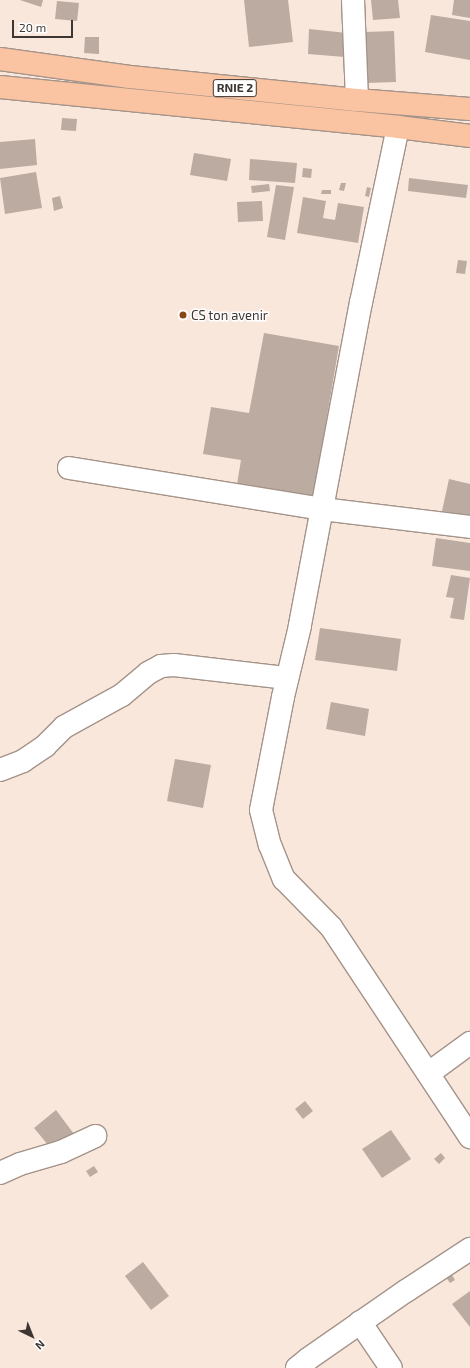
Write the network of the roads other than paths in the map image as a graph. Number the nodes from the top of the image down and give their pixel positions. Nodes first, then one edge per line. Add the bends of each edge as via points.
1 (353, 0) edge
2 (0, 59) edge
3 (0, 87) edge
4 (357, 100) junction
5 (470, 109) edge
6 (398, 127) junction
7 (470, 136) edge
8 (69, 468) dead end
9 (322, 509) junction
10 (470, 527) edge
11 (287, 678) junction
12 (0, 770) edge
13 (470, 1043) edge
14 (429, 1073) junction
15 (95, 1136) dead end
16 (470, 1138) edge
17 (0, 1172) edge
18 (470, 1249) edge
19 (360, 1322) junction
20 (298, 1368) edge
21 (391, 1368) edge

1 - 4 street
2 - 4 highway, RNIE 2 / RNIE 2 via 130,77
3 - 6 highway, RNIE 2 / RNIE 2
4 - 5 highway, RNIE 2 / RNIE 2
6 - 7 highway, RNIE 2 / RNIE 2
6 - 9 street via 361,302
8 - 9 street
9 - 10 street
9 - 11 street via 300,626
11 - 12 street via 174,665 161,666 148,673 122,695 68,724 45,746
11 - 14 street via 261,810 270,845 284,879 331,927
13 - 14 street
14 - 16 street
15 - 17 street via 61,1152
18 - 19 street
19 - 20 street
19 - 21 street

